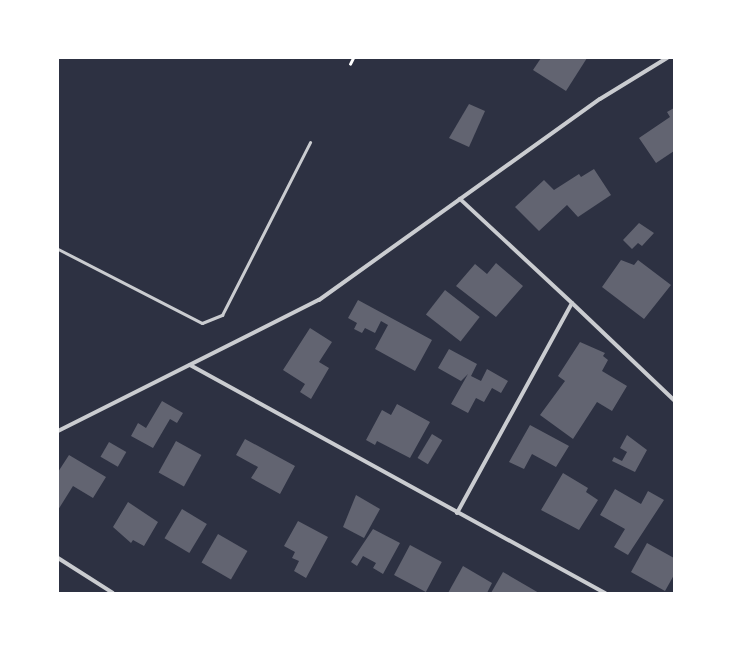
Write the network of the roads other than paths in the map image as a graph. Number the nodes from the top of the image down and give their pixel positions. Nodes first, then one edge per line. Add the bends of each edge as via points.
1 (667, 58) edge
2 (310, 142) dead end
3 (460, 199) junction
4 (58, 250) edge
5 (572, 303) junction
6 (190, 365) junction
7 (674, 400) edge
8 (58, 431) edge
9 (457, 512) junction
10 (58, 558) edge
11 (113, 593) edge
12 (605, 593) edge

1 - 3 street via 600,99
2 - 4 lane via 222,315 202,323
3 - 5 street
3 - 6 street via 319,300
5 - 7 street
5 - 9 street
6 - 8 street
6 - 9 street
9 - 12 street
10 - 11 street

